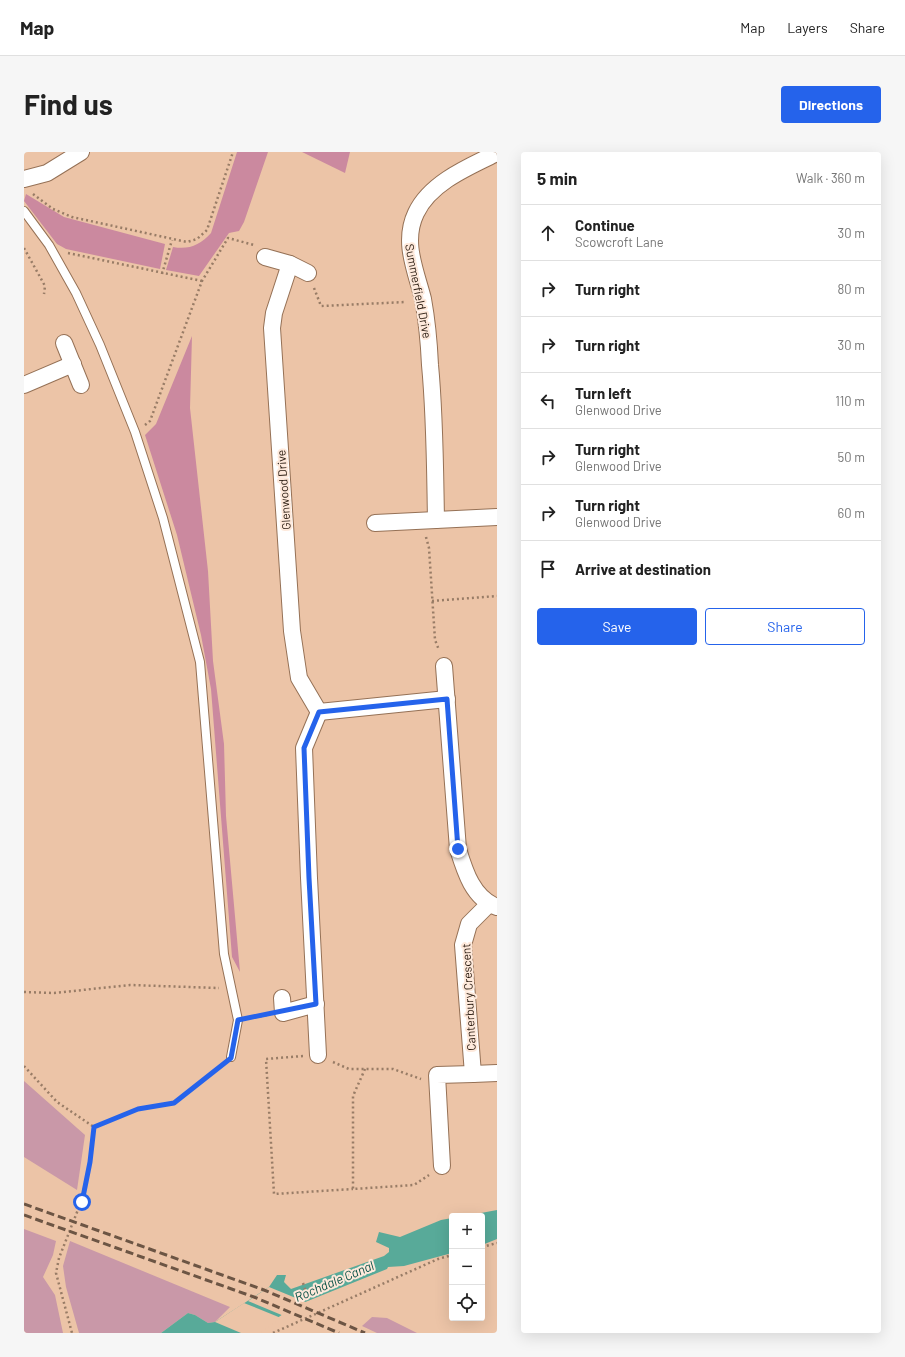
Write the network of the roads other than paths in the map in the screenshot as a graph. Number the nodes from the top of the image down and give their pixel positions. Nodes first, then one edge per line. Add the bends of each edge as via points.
1 (81, 152) edge
2 (497, 153) edge
3 (25, 179) edge
4 (24, 211) edge
5 (265, 256) road end
6 (290, 264) junction
7 (308, 273) dead end
8 (64, 343) dead end
9 (72, 364) junction
10 (24, 384) edge
11 (81, 385) dead end
12 (497, 517) edge
13 (429, 521) junction
14 (375, 523) dead end
15 (444, 666) road end
16 (447, 699) junction
17 (319, 712) junction
18 (493, 906) edge
19 (316, 1004) junction
20 (283, 1011) road end
21 (318, 1055) road end
22 (231, 1058) road end
23 (497, 1073) edge
24 (473, 1074) junction
25 (442, 1166) road end

1 - 3 street via 47,173
2 - 13 street, Summerfield Drive via 431,191 416,214 408,238 427,323 434,412
4 - 22 lane via 56,257 76,293 135,432 163,518 200,662 224,954 238,1020
5 - 6 street
6 - 7 street
6 - 17 street, Glenwood Drive via 274,313 272,328 292,630 299,678
8 - 9 street
9 - 10 street
9 - 11 street
12 - 13 street
13 - 14 street
15 - 16 street
16 - 17 street
16 - 18 street via 458,849 466,876 481,896
17 - 19 street via 304,748
18 - 24 street, Canterbury Crescent via 469,924 463,945
19 - 20 street
19 - 21 street
23 - 24 street
24 - 25 street via 437,1075

